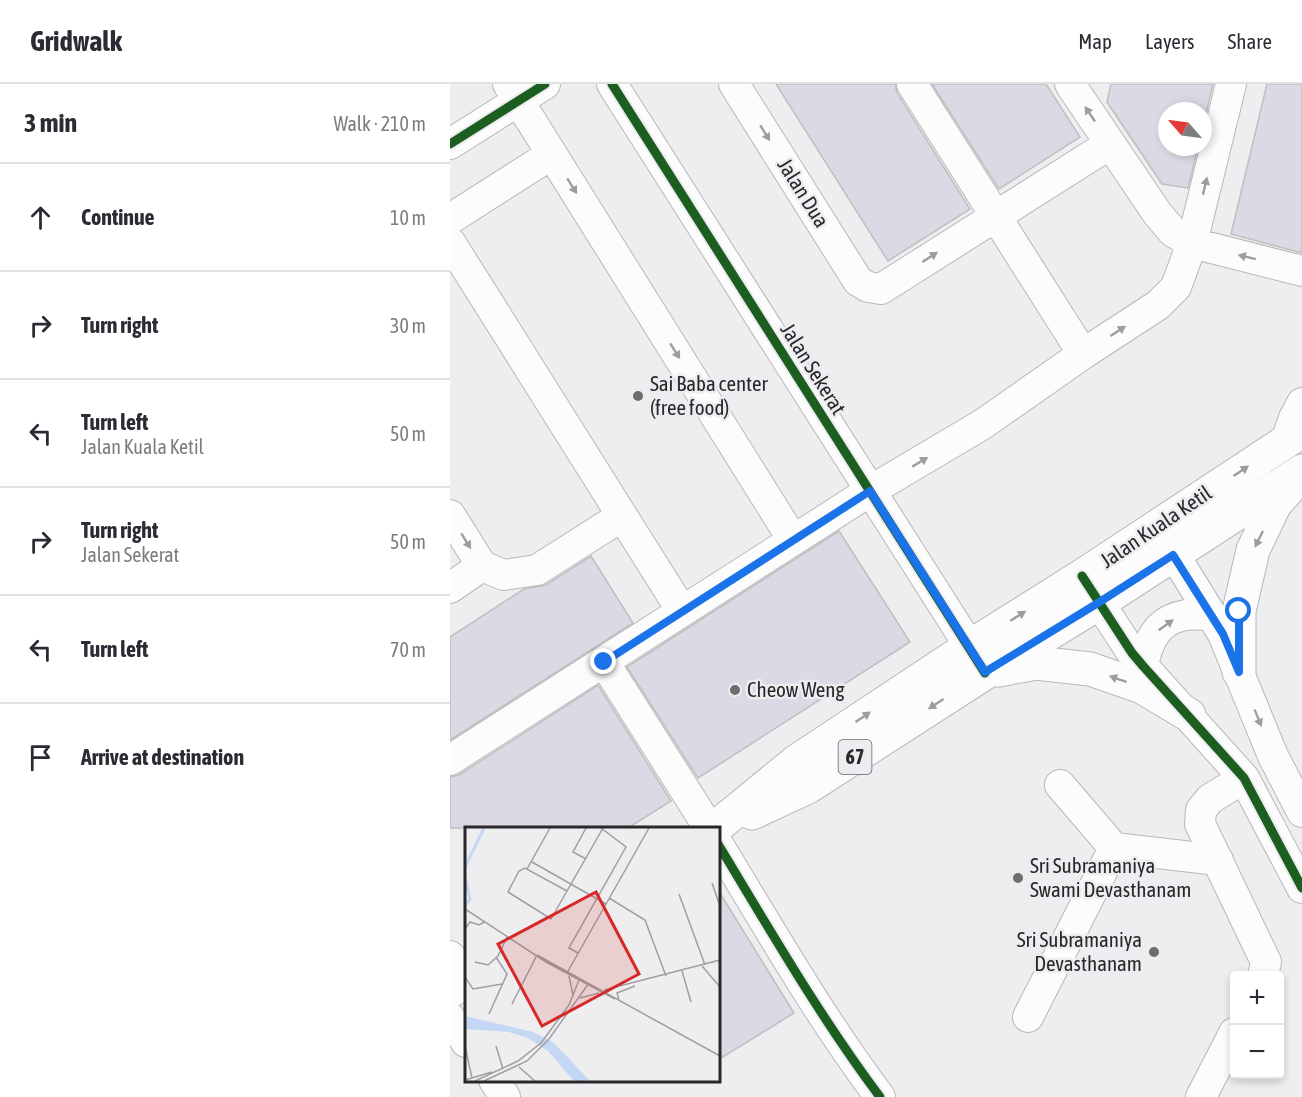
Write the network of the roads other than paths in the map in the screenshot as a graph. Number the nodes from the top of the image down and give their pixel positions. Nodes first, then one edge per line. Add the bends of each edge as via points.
1 (545, 84) edge
2 (612, 84) edge
3 (734, 84) edge
4 (912, 84) edge
5 (1070, 84) edge
6 (1231, 84) edge
7 (513, 92) edge
8 (450, 144) edge
9 (1110, 144) junction
10 (552, 154) junction
11 (995, 216) junction
12 (450, 219) edge
13 (450, 242) edge
14 (1192, 243) junction
15 (1302, 271) edge
16 (1083, 354) junction
17 (1302, 403) edge
18 (1294, 436) edge
19 (1302, 472) edge
20 (870, 491) junction
21 (450, 515) edge
22 (622, 516) junction
23 (1157, 527) junction
24 (793, 540) junction
25 (1173, 555) junction
26 (482, 566) junction
27 (450, 588) edge
28 (1090, 590) junction
29 (682, 611) junction
30 (1212, 616) junction
31 (977, 660) junction
32 (604, 662) junction
33 (1143, 666) junction
34 (1239, 672) junction
35 (1189, 716) junction
36 (450, 760) edge
37 (1244, 778) junction
38 (1060, 785) dead end
39 (1302, 812) edge
40 (708, 827) edge
41 (717, 827) edge
42 (720, 847) edge
43 (1114, 848) junction
44 (1218, 861) junction
45 (1302, 888) edge
46 (450, 956) edge
47 (1264, 971) edge
48 (465, 980) edge
49 (465, 983) edge
50 (450, 991) edge
51 (1028, 1017) dead end
52 (450, 1018) edge
53 (465, 1040) edge
54 (1230, 1041) edge
55 (495, 1082) edge
56 (505, 1097) edge
57 (880, 1097) edge
58 (1201, 1097) edge

1 - 7 street
2 - 20 street, Jalan Sekerat
3 -> 11 street, Jalan Dua via 858,281 868,287 881,289
4 - 11 street
9 -> 5 street
14 -> 6 street
7 - 8 street
7 - 10 street
9 - 11 street
9 - 14 street via 1157,213 1173,232
10 - 12 street
10 -> 24 street
11 - 16 street
13 - 22 street
15 -> 14 street
16 -> 14 street via 1158,305 1176,287
20 -> 16 street via 983,424
17 - 18 street via 1294,418
23 -> 18 main road, Jalan Kuala Ketil / 67
19 - 25 main road, Jalan Kuala Ketil / 67
19 -> 34 main road via 1275,504 1253,550 1239,611
20 - 24 street
20 - 31 street, Jalan Sekerat
21 -> 26 street
22 - 26 street via 537,570 504,575
22 - 29 street
23 - 25 street
23 - 28 main road, Jalan Kuala Ketil / 67
24 - 29 street
25 - 28 main road, Jalan Kuala Ketil / 67
25 - 30 street
26 - 27 street
28 - 31 main road, Jalan Kuala Ketil / 67
28 - 33 street
29 - 32 street
33 -> 30 street via 1153,635 1165,623 1188,614
30 - 34 street
35 -> 31 main road via 1142,687 1090,669
31 - 41 main road, Jalan Kuala Ketil / 67 via 797,761
32 - 36 street
32 - 40 street
33 - 35 street
34 -> 39 street
35 - 37 street
37 - 44 street via 1210,799 1201,810 1200,824
37 - 45 street
38 - 43 street
42 - 57 street via 852,1060
43 - 44 street
43 - 51 street
44 - 47 street via 1266,962
46 - 48 street
49 - 50 main road
52 - 53 street
54 - 58 street
55 - 56 street

